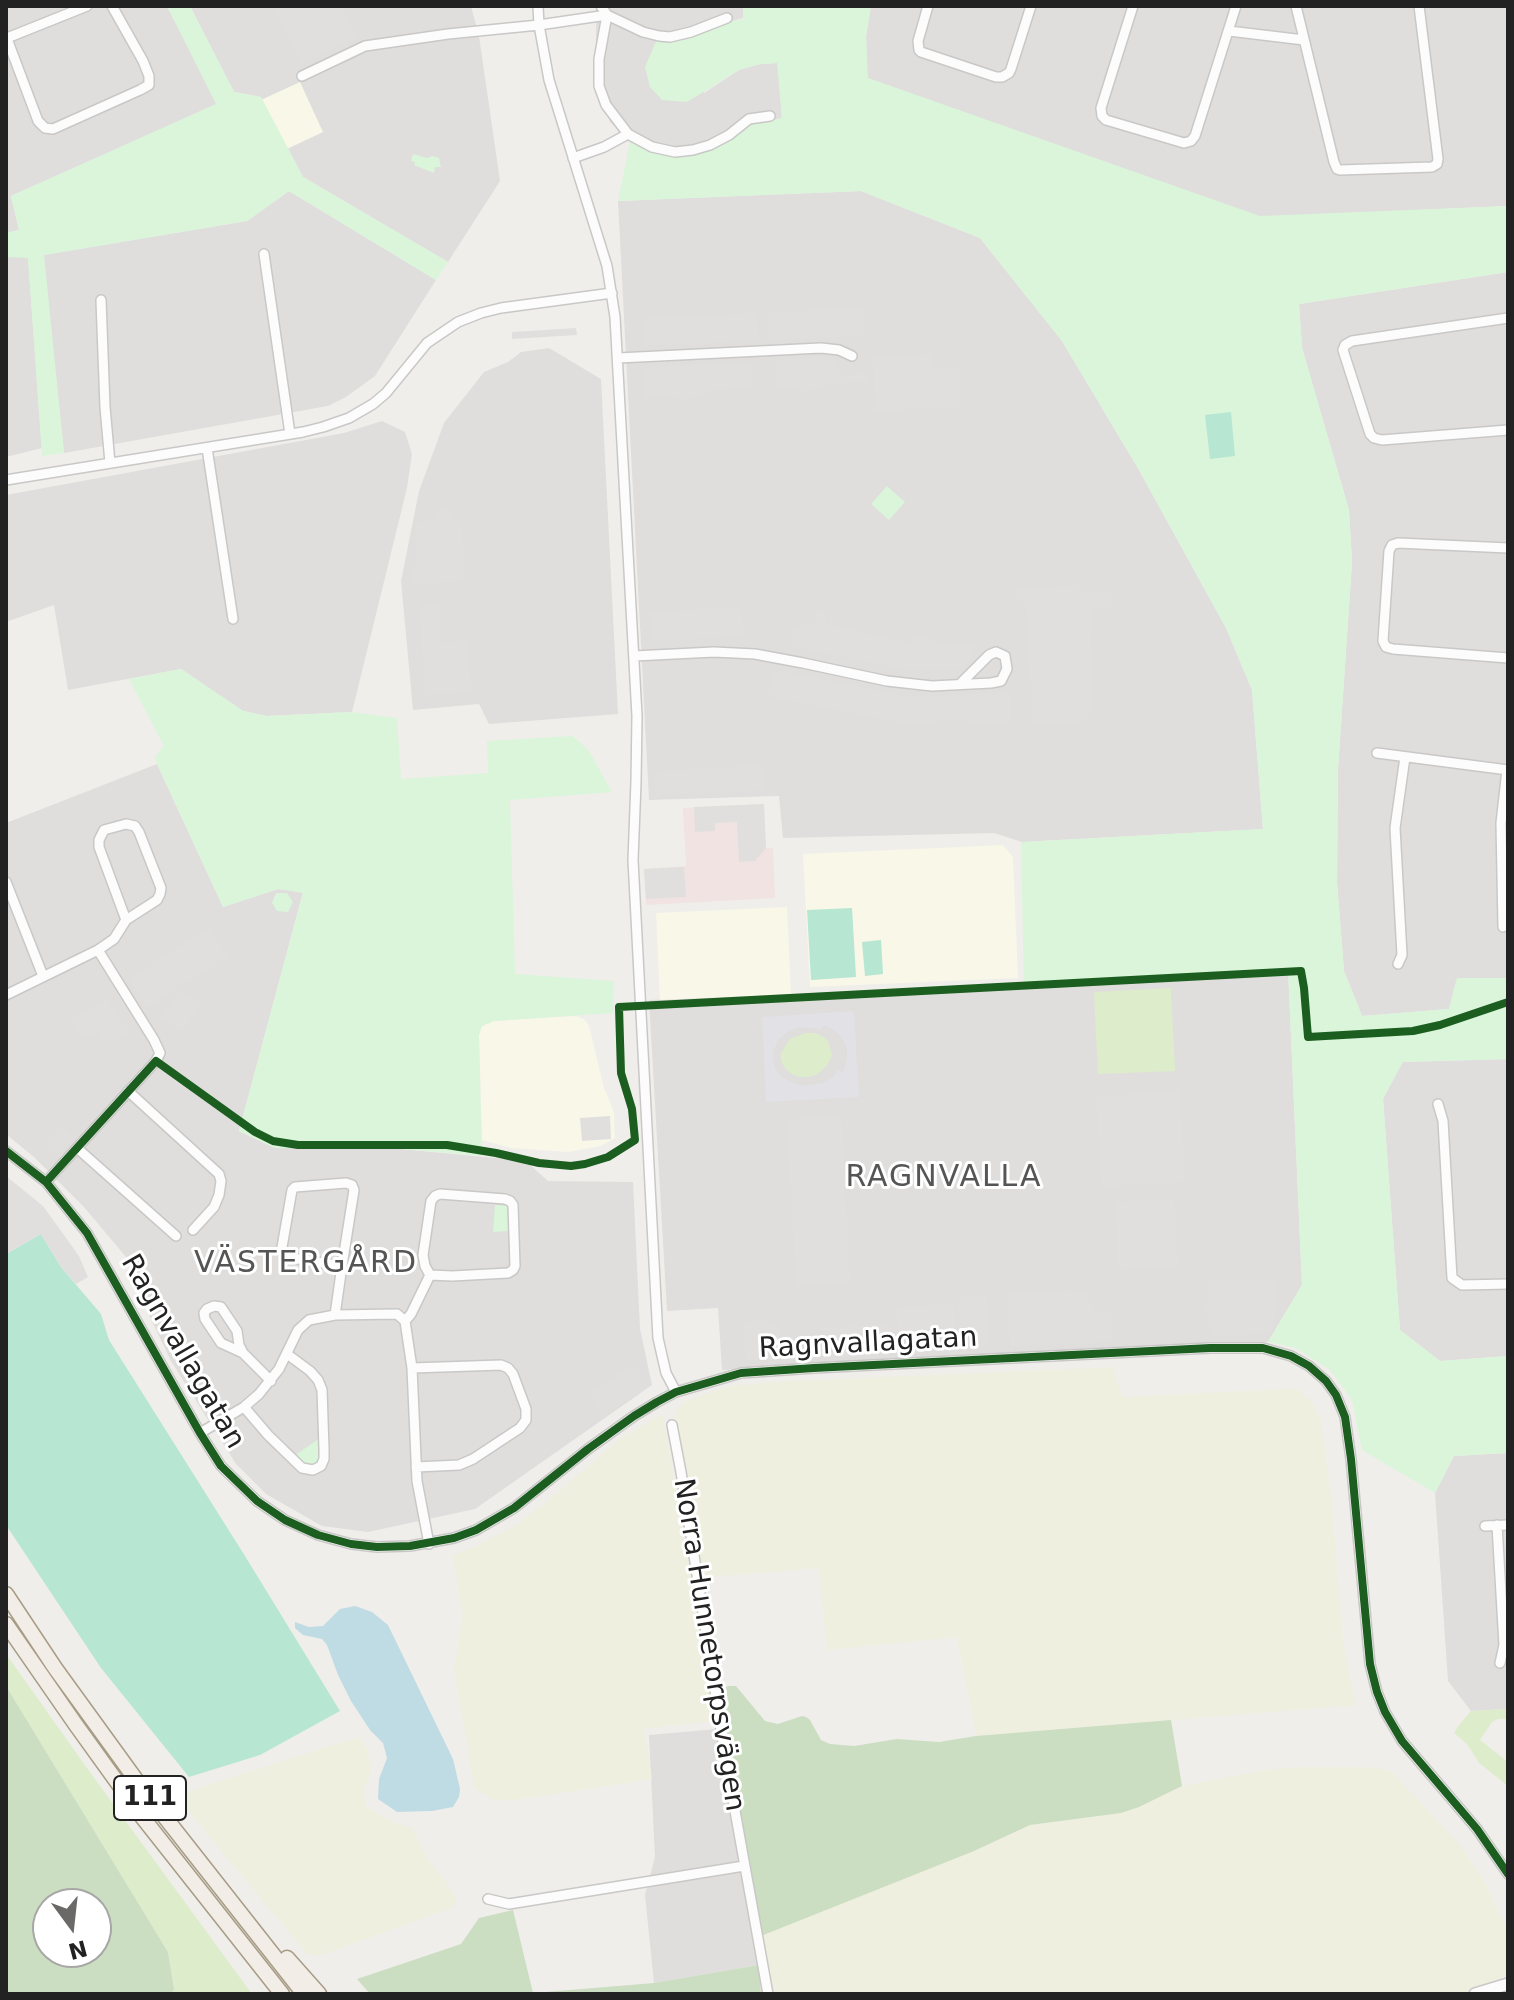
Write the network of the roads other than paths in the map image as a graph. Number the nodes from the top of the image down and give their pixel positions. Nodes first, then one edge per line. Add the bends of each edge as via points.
1 (87, 6) edge
2 (112, 6) edge
3 (538, 6) edge
4 (928, 6) edge
5 (1031, 6) edge
6 (1133, 6) edge
7 (1236, 6) edge
8 (1296, 6) edge
9 (1419, 6) edge
10 (604, 10) edge
11 (727, 18) dead end
12 (539, 25) junction
13 (1229, 31) junction
14 (6, 37) edge
15 (1304, 40) junction
16 (302, 76) dead end
17 (770, 116) dead end
18 (628, 134) junction
19 (573, 158) junction
20 (264, 254) dead end
21 (612, 293) junction
22 (101, 300) dead end
23 (1508, 318) edge
24 (852, 356) dead end
25 (618, 358) junction
26 (1508, 430) edge
27 (290, 434) junction
28 (207, 448) junction
29 (110, 463) junction
30 (6, 480) edge
31 (1508, 548) edge
32 (233, 619) dead end
33 (634, 656) junction
34 (1508, 658) edge
35 (961, 683) junction
36 (1377, 753) dead end
37 (1405, 757) junction
38 (1507, 770) edge
39 (6, 882) edge
40 (126, 920) junction
41 (1503, 927) dead end
42 (98, 950) junction
43 (1398, 964) dead end
44 (43, 976) junction
45 (6, 995) edge
46 (128, 1091) junction
47 (1438, 1104) dead end
48 (77, 1148) junction
49 (6, 1151) edge
50 (46, 1182) junction
51 (193, 1230) dead end
52 (176, 1236) dead end
53 (342, 1266) junction
54 (430, 1275) junction
55 (1508, 1284) edge
56 (335, 1315) junction
57 (405, 1321) junction
58 (243, 1353) junction
59 (287, 1354) junction
60 (412, 1368) junction
61 (271, 1381) junction
62 (676, 1392) junction
63 (244, 1407) junction
64 (672, 1425) dead end
65 (200, 1433) junction
66 (416, 1467) junction
67 (1503, 1525) edge
68 (1485, 1526) dead end
69 (429, 1544) junction
70 (6, 1594) edge
71 (6, 1624) edge
72 (1500, 1663) dead end
73 (744, 1866) junction
74 (1508, 1874) edge
75 (215, 1881) junction
76 (488, 1899) dead end
77 (256, 1963) junction
78 (1508, 1984) edge
79 (275, 1994) edge
80 (282, 1994) edge
81 (304, 1994) edge
82 (319, 1994) edge
83 (768, 1994) edge
84 (1475, 1994) edge

1 - 14 street
2 - 14 street via 143,61 149,85 53,129 38,121
3 - 12 street
4 - 5 street via 919,50 996,77 1011,69
6 - 13 street via 1101,114 1179,142 1195,136
7 - 13 street
8 - 15 street
9 - 15 street via 1438,159 1432,167 1337,169
10 - 11 street via 643,32 670,37
10 - 12 street
10 - 18 street via 599,86
12 - 16 street via 365,46
12 - 19 street
13 - 15 street
17 - 18 street via 749,119 729,135 693,150 652,147
18 - 19 street
19 - 21 street
20 - 27 street
21 - 25 street
21 - 27 street via 469,317 427,343 386,393 364,410
22 - 29 street
23 - 26 street via 1352,341 1343,353 1374,438
24 - 25 street via 821,348
25 - 33 street
27 - 28 street
28 - 29 street
28 - 32 street
29 - 30 street
31 - 34 street via 1392,545 1383,641 1393,649
33 - 35 street via 755,654 901,684
33 - 62 street via 633,860 658,1338 662,1364
35 - 35 street via 1001,681 1007,669 1005,656 989,655
36 - 37 street
37 - 38 street
37 - 43 street via 1395,828 1402,955
38 - 41 street via 1501,823
39 - 44 street
40 - 40 street via 157,900 161,888 139,832 126,824 104,830 99,840
40 - 42 street via 114,939
42 - 44 street
42 - 46 street via 160,1053
44 - 45 street
46 - 48 street
46 - 51 street via 219,1174 214,1207
47 - 55 street via 1451,1274 1467,1286
48 - 50 street
48 - 52 street
49 - 50 street, Ragnvallagatan
50 - 65 street, Ragnvallagatan via 87,1233
53 - 53 street via 286,1257 283,1252 295,1187 352,1185
53 - 56 street
54 - 54 street via 513,1270 510,1201 435,1196 423,1255
54 - 57 street
56 - 57 street via 393,1313
56 - 59 street via 305,1322
57 - 60 street
58 - 58 street via 221,1343 205,1319 207,1309 221,1307 237,1331
58 - 61 street
59 - 61 street
59 - 63 street via 310,1371 322,1390 321,1466 302,1468
60 - 66 street
60 - 66 street via 501,1365 513,1374 526,1409 520,1428 473,1459
61 - 63 street
62 - 69 street, Ragnvallagatan via 634,1416 496,1520
62 - 74 street, Ragnvallagatan via 759,1371 1018,1357 1263,1348 1304,1362 1332,1389 1345,1417 1377,1692 1402,1741
63 - 65 street
64 - 73 street, Norra Hunnetorpsvägen
65 - 69 street, Ragnvallagatan via 244,1490 301,1528 351,1544
66 - 69 street
67 - 68 street
67 - 72 street
70 - 75 main road, 111 via 142,1788
71 - 77 main road, 111 via 143,1818
73 - 76 street via 509,1904
73 - 83 street, Norra Hunnetorpsvägen
75 - 81 main road, 111
75 - 82 main road
77 - 79 main road
77 - 80 main road, 111
78 - 84 street

